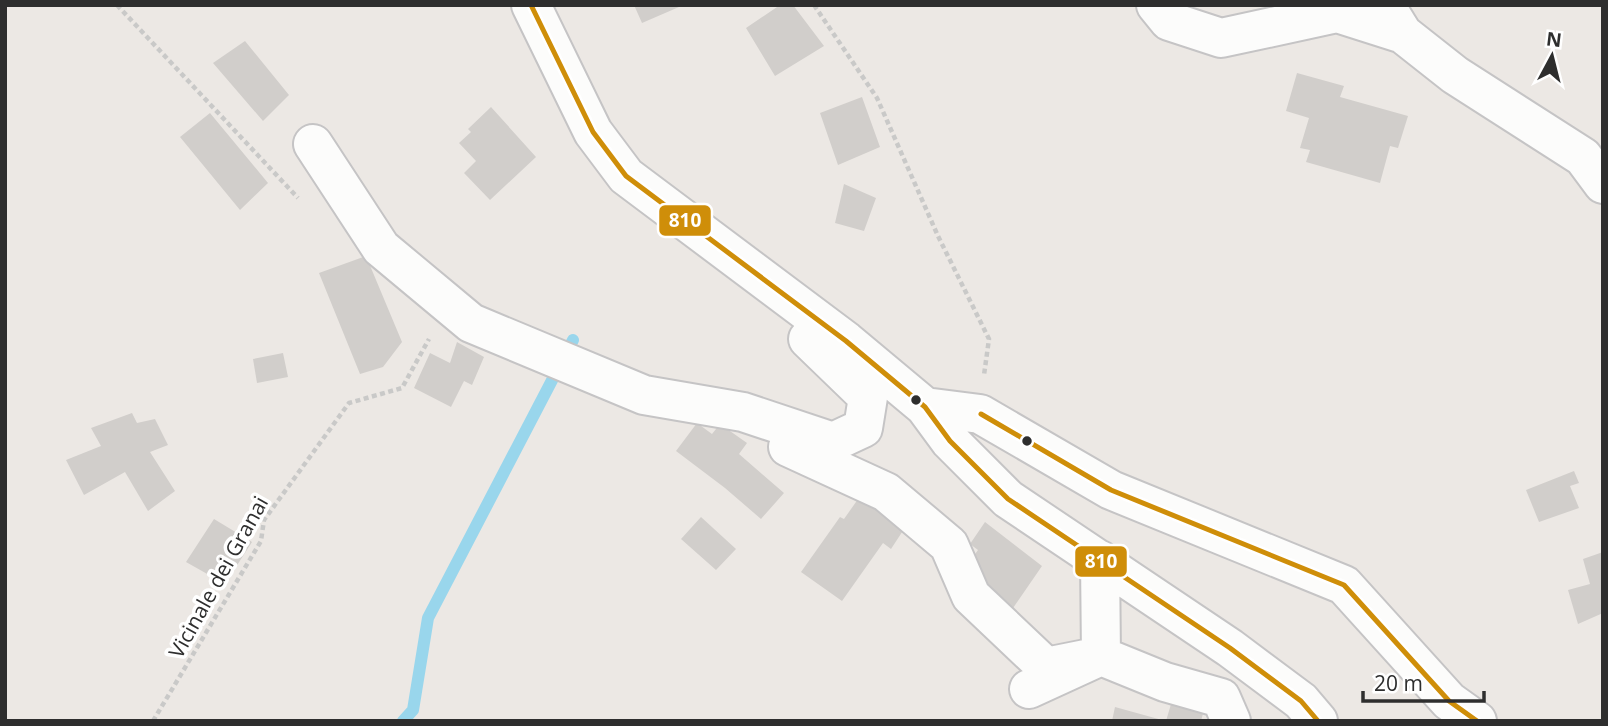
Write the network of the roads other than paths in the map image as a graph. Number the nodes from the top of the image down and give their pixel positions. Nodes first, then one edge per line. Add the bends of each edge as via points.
1 (531, 5) edge
2 (1156, 5) edge
3 (1394, 20) edge
4 (313, 144) dead end
5 (1603, 184) edge
6 (811, 315) junction
7 (705, 406) junction
8 (925, 407) junction
9 (1100, 560) junction
10 (1101, 656) junction
11 (1028, 689) dead end
12 (1231, 721) edge
13 (1318, 721) edge
14 (1477, 721) edge

1 - 6 street via 593,132 626,176
2 - 3 street via 1169,21 1221,38 1337,13
3 - 5 street via 1455,75 1583,158
4 - 7 street via 381,248 471,323 644,395
6 - 7 street via 804,336 868,397 863,429 833,442 743,412
6 - 8 street
7 - 10 street via 886,492 949,545 971,596 1046,667
8 - 9 street via 950,441 1008,499
8 - 14 street via 980,414 1111,490 1344,585 1449,701
9 - 10 street
9 - 13 street via 1230,648 1301,701
10 - 11 street
10 - 12 street via 1221,698

